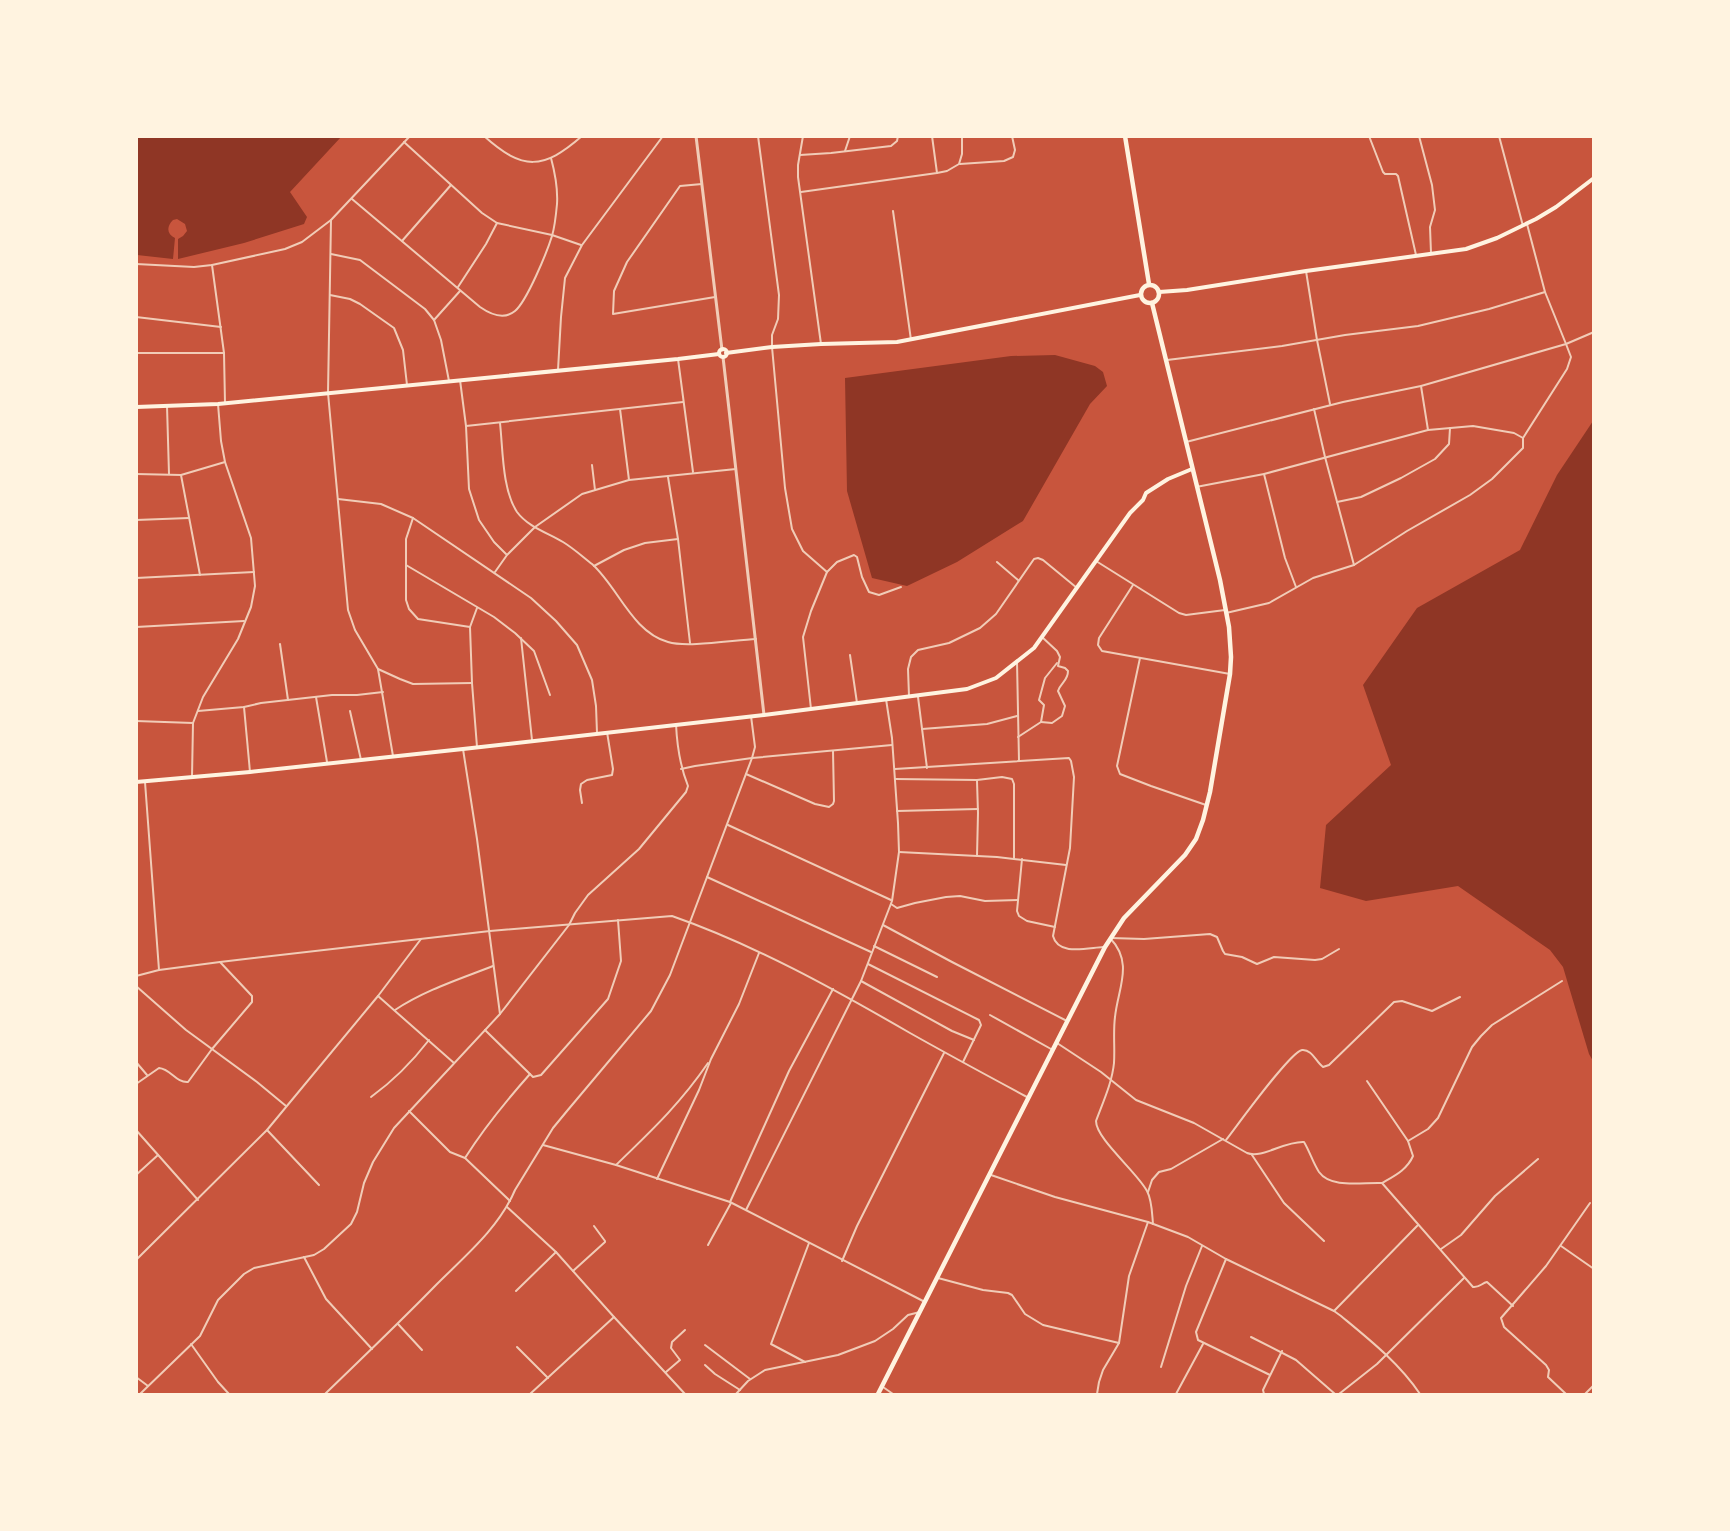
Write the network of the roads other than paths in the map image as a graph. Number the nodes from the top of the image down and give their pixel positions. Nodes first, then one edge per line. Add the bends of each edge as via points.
1 (410, 136) edge
2 (484, 136) edge
3 (582, 136) edge
4 (663, 136) edge
5 (696, 136) edge
6 (758, 136) edge
7 (803, 136) edge
8 (850, 136) edge
9 (898, 136) edge
10 (932, 136) edge
11 (962, 136) edge
12 (1012, 136) edge
13 (1125, 136) edge
14 (1369, 136) edge
15 (1419, 136) edge
16 (1499, 136) edge
17 (404, 142) junction
18 (845, 152) junction
19 (800, 155) junction
20 (551, 158) junction
21 (958, 164) junction
22 (937, 174) junction
23 (1593, 178) edge
24 (702, 184) junction
25 (451, 185) junction
26 (801, 192) junction
27 (352, 198) junction
28 (893, 211) dead end
29 (331, 220) junction
30 (497, 223) junction
31 (1525, 225) junction
32 (552, 235) junction
33 (402, 241) junction
34 (582, 245) junction
35 (1431, 253) junction
36 (331, 254) junction
37 (1416, 255) junction
38 (136, 264) edge
39 (212, 265) junction
40 (1306, 271) junction
41 (1149, 284) junction
42 (457, 288) junction
43 (460, 291) junction
44 (1160, 292) junction
45 (1545, 292) junction
46 (1140, 294) junction
47 (330, 295) junction
48 (716, 297) junction
49 (1152, 303) junction
50 (136, 318) edge
51 (434, 320) junction
52 (221, 327) junction
53 (1593, 332) edge
54 (912, 340) junction
55 (1317, 340) junction
56 (821, 344) junction
57 (1566, 344) junction
58 (772, 347) junction
59 (136, 353) edge
60 (224, 353) junction
61 (723, 353) junction
62 (678, 359) junction
63 (1166, 360) junction
64 (558, 371) junction
65 (460, 380) junction
66 (449, 381) junction
67 (408, 385) junction
68 (1421, 386) junction
69 (328, 393) junction
70 (683, 402) junction
71 (225, 403) junction
72 (218, 404) junction
73 (1331, 405) junction
74 (167, 406) junction
75 (136, 407) edge
76 (1314, 409) junction
77 (620, 410) junction
78 (500, 423) junction
79 (466, 426) junction
80 (1450, 428) junction
81 (1428, 430) junction
82 (1523, 438) junction
83 (1186, 442) junction
84 (1325, 457) junction
85 (225, 462) junction
86 (592, 465) dead end
87 (736, 469) junction
88 (1192, 469) junction
89 (693, 473) junction
90 (136, 474) edge
91 (169, 474) junction
92 (1264, 474) junction
93 (180, 475) junction
94 (668, 477) junction
95 (629, 480) junction
96 (1196, 487) junction
97 (595, 490) junction
98 (338, 499) junction
99 (1337, 502) junction
100 (189, 518) junction
101 (413, 518) junction
102 (136, 520) edge
103 (535, 526) junction
104 (678, 539) junction
105 (507, 555) junction
106 (1096, 561) junction
107 (997, 562) dead end
108 (406, 565) junction
109 (1354, 565) junction
110 (594, 566) junction
111 (254, 572) junction
112 (495, 572) junction
113 (827, 572) junction
114 (200, 575) junction
115 (136, 578) edge
116 (1018, 580) junction
117 (1133, 585) junction
118 (901, 587) dead end
119 (1077, 588) junction
120 (1296, 588) junction
121 (477, 608) junction
122 (1226, 611) junction
123 (246, 621) junction
124 (136, 627) edge
125 (470, 627) junction
126 (521, 638) junction
127 (1042, 638) junction
128 (756, 639) junction
129 (280, 644) dead end
130 (690, 644) junction
131 (849, 656) dead end
132 (1140, 658) junction
133 (1017, 662) junction
134 (1059, 662) junction
135 (378, 669) junction
136 (1230, 674) junction
137 (472, 683) junction
138 (383, 692) junction
139 (550, 695) dead end
140 (918, 695) junction
141 (909, 696) junction
142 (316, 697) junction
143 (886, 699) junction
144 (288, 700) junction
145 (856, 703) junction
146 (244, 707) junction
147 (811, 709) junction
148 (197, 711) junction
149 (350, 711) dead end
150 (764, 715) junction
151 (1018, 716) junction
152 (751, 717) junction
153 (136, 721) edge
154 (1041, 722) junction
155 (193, 723) junction
156 (676, 724) junction
157 (922, 729) junction
158 (607, 732) junction
159 (597, 733) junction
160 (1018, 737) junction
161 (532, 741) junction
162 (892, 745) junction
163 (477, 747) junction
164 (463, 749) junction
165 (833, 751) junction
166 (393, 757) junction
167 (752, 758) junction
168 (361, 760) junction
169 (1019, 761) junction
170 (327, 764) junction
171 (927, 768) junction
172 (681, 769) junction
173 (894, 770) junction
174 (250, 772) junction
175 (746, 774) junction
176 (192, 777) junction
177 (895, 779) junction
178 (977, 780) junction
179 (136, 782) edge
180 (145, 782) junction
181 (582, 803) dead end
182 (1207, 805) junction
183 (978, 809) junction
184 (897, 811) junction
185 (728, 825) junction
186 (899, 852) junction
187 (977, 856) junction
188 (1014, 859) junction
189 (1022, 860) junction
190 (1067, 866) junction
191 (707, 877) junction
192 (1018, 900) junction
193 (892, 902) junction
194 (618, 920) junction
195 (690, 922) junction
196 (569, 925) junction
197 (883, 925) junction
198 (1055, 927) junction
199 (490, 931) junction
200 (1110, 938) junction
201 (421, 939) junction
202 (874, 946) junction
203 (1106, 947) junction
204 (1340, 948) dead end
205 (871, 952) junction
206 (759, 953) junction
207 (220, 962) junction
208 (867, 963) junction
209 (493, 966) junction
210 (159, 970) junction
211 (136, 976) edge
212 (936, 977) dead end
213 (861, 981) junction
214 (1562, 981) dead end
215 (136, 986) edge
216 (833, 989) junction
217 (378, 996) junction
218 (1460, 997) dead end
219 (850, 999) junction
220 (395, 1010) junction
221 (500, 1014) junction
222 (990, 1015) dead end
223 (1068, 1022) junction
224 (485, 1030) junction
225 (429, 1040) junction
226 (974, 1040) junction
227 (1057, 1043) junction
228 (212, 1049) junction
229 (1054, 1051) junction
230 (944, 1052) junction
231 (711, 1059) junction
232 (136, 1062) edge
233 (963, 1062) junction
234 (454, 1063) junction
235 (530, 1074) junction
236 (147, 1075) junction
237 (1112, 1080) junction
238 (1367, 1081) dead end
239 (136, 1083) edge
240 (371, 1098) dead end
241 (1029, 1098) junction
242 (286, 1107) junction
243 (409, 1111) junction
244 (136, 1130) edge
245 (267, 1130) junction
246 (1224, 1139) junction
247 (1407, 1141) junction
248 (543, 1145) junction
249 (158, 1155) junction
250 (1252, 1155) junction
251 (465, 1158) junction
252 (1538, 1159) dead end
253 (616, 1165) junction
254 (991, 1174) junction
255 (136, 1175) edge
256 (657, 1179) junction
257 (1382, 1183) junction
258 (319, 1185) dead end
259 (1148, 1193) junction
260 (198, 1200) junction
261 (510, 1201) junction
262 (731, 1202) junction
263 (1590, 1203) dead end
264 (507, 1206) junction
265 (746, 1210) junction
266 (1148, 1222) junction
267 (1153, 1224) junction
268 (1419, 1224) junction
269 (594, 1226) dead end
270 (1324, 1241) dead end
271 (809, 1243) junction
272 (708, 1245) dead end
273 (1202, 1246) junction
274 (1561, 1246) junction
275 (1441, 1250) junction
276 (556, 1252) junction
277 (137, 1257) edge
278 (304, 1257) junction
279 (1226, 1260) junction
280 (842, 1261) junction
281 (1593, 1269) edge
282 (573, 1271) junction
283 (1465, 1277) junction
284 (938, 1278) junction
285 (516, 1291) dead end
286 (926, 1303) junction
287 (1513, 1306) junction
288 (921, 1311) junction
289 (1334, 1311) junction
290 (614, 1317) junction
291 (398, 1324) junction
292 (685, 1330) dead end
293 (1251, 1337) dead end
294 (1119, 1343) junction
295 (1204, 1343) junction
296 (191, 1344) junction
297 (705, 1345) dead end
298 (517, 1347) dead end
299 (372, 1349) junction
300 (422, 1350) dead end
301 (1282, 1351) junction
302 (1386, 1354) junction
303 (807, 1362) junction
304 (705, 1365) dead end
305 (1161, 1366) dead end
306 (666, 1372) junction
307 (1270, 1375) junction
308 (136, 1377) edge
309 (548, 1378) junction
310 (750, 1379) junction
311 (1593, 1385) edge
312 (148, 1386) junction
313 (882, 1386) junction
314 (740, 1390) junction
315 (140, 1395) edge
316 (229, 1395) edge
317 (325, 1395) edge
318 (530, 1395) edge
319 (685, 1395) edge
320 (736, 1395) edge
321 (878, 1395) edge
322 (893, 1395) edge
323 (1097, 1395) edge
324 (1176, 1395) edge
325 (1264, 1395) edge
326 (1337, 1395) edge
327 (1420, 1395) edge
328 (1566, 1395) edge
329 (1585, 1395) edge

1 - 17 street
2 - 20 street via 515,159 531,162
3 - 20 street
4 - 34 street
5 - 24 street
6 - 58 street via 779,295
7 - 19 street
8 - 18 street
9 - 18 street via 891,146
10 - 22 street
11 - 21 street
12 - 21 street via 1013,157
13 - 41 highway
14 - 37 street via 1383,172 1398,176
15 - 35 street via 1435,210 1430,227
16 - 31 street
17 - 25 street
17 - 27 street
18 - 19 street
19 - 26 street
20 - 32 street via 557,201
21 - 22 street
22 - 26 street
23 - 31 main road
24 - 48 street
24 - 48 street via 680,186 627,262 614,291 613,314
25 - 30 street
25 - 33 street
26 - 56 street
27 - 29 street
27 - 33 street
28 - 54 street
29 - 36 street
29 - 39 street via 302,242 285,249
30 - 32 street
30 - 42 street
31 - 35 main road via 1466,249
31 - 45 street
32 - 34 street
32 - 43 street via 515,311 508,315 489,313
33 - 42 street
34 - 64 street via 565,278
35 - 37 main road
36 - 47 street
36 - 51 street via 360,260
37 - 40 main road
38 - 39 street
39 - 52 street
40 - 44 main road
40 - 55 street
41 - 44 highway
41 - 46 highway
42 - 43 street
43 - 51 street
44 - 49 highway via 1158,300
45 - 55 street via 1418,326
45 - 57 street
46 - 49 highway
46 - 54 main road
47 - 67 street via 360,304 394,328 403,350
47 - 69 street
48 - 61 street
49 - 63 highway
50 - 52 street
51 - 66 street
52 - 60 street
53 - 57 street
54 - 56 main road
55 - 63 street
55 - 73 street
56 - 58 main road
57 - 68 street
57 - 82 street via 1570,357 1567,369
58 - 61 main road
58 - 113 street via 792,529 803,550
59 - 60 street
60 - 71 street
61 - 62 main road
61 - 87 street
62 - 64 main road
62 - 70 street
63 - 83 highway
64 - 65 main road
65 - 66 main road
65 - 79 street
66 - 67 main road
67 - 69 main road
68 - 73 street
68 - 81 street
69 - 71 main road
69 - 98 street
70 - 77 street
70 - 89 street
71 - 72 main road
72 - 74 main road
72 - 85 street
73 - 76 street
74 - 75 main road
74 - 91 street
76 - 83 street
76 - 84 street
77 - 78 street
77 - 95 street
78 - 79 street
78 - 103 street via 509,496 519,514
79 - 105 street via 469,489 479,520
80 - 81 street
80 - 82 street via 1473,426
80 - 99 street via 1449,444 1435,459 1361,497
81 - 84 street
82 - 109 street via 1523,448 1478,490
83 - 88 highway
84 - 92 street
84 - 99 street
85 - 93 street
85 - 111 street via 250,538
86 - 97 street
87 - 89 street
87 - 128 street
88 - 96 highway
88 - 106 main road via 1146,493
89 - 94 street
90 - 91 street
91 - 93 street
92 - 96 street
92 - 120 street
93 - 100 street
94 - 95 street
94 - 104 street
95 - 97 street
96 - 122 highway
97 - 103 street via 582,494
98 - 101 street via 381,504
98 - 135 street via 348,610
99 - 109 street
100 - 102 street
100 - 114 street
101 - 108 street via 406,539
101 - 112 street
103 - 105 street
103 - 110 street via 564,542
104 - 110 street via 645,543
104 - 130 street
105 - 112 street
106 - 117 street
106 - 119 main road
107 - 116 street
108 - 121 street
108 - 125 street via 406,600 418,619
109 - 120 street via 1313,578
110 - 130 street via 651,633 669,642
111 - 114 street
111 - 123 street via 254,597
112 - 159 street via 531,598 577,645 592,680
113 - 118 street via 837,562 854,555 869,592 879,595
113 - 147 street via 803,637
114 - 115 street
116 - 119 street via 1038,558
116 - 141 street via 996,614 980,628 949,643 918,650 911,657
117 - 122 street via 1186,615
117 - 132 street via 1098,642 1105,652
119 - 127 main road
120 - 122 street via 1269,603
121 - 125 street
121 - 126 street
122 - 136 highway
123 - 124 street
123 - 148 street
125 - 137 street
126 - 139 street via 534,651
126 - 161 street
127 - 133 main road
127 - 134 street via 1057,651
128 - 130 street
128 - 150 street
129 - 144 street
131 - 145 street
132 - 136 street
132 - 182 street via 1117,766 1120,774
133 - 140 main road via 996,678 967,689
133 - 151 street
134 - 154 street via 1045,678 1039,700 1044,705
134 - 154 street via 1058,666 1068,671 1068,678 1058,691 1065,706 1062,716 1052,723
135 - 137 street via 413,684
135 - 138 street
136 - 182 highway
137 - 163 street
138 - 142 street
138 - 166 street
140 - 141 main road
140 - 157 street
141 - 143 main road
142 - 144 street
142 - 170 street
143 - 145 main road
143 - 162 street
144 - 146 street
145 - 147 main road
146 - 148 street
146 - 174 street
147 - 150 main road
148 - 155 street
149 - 168 street
150 - 152 main road
151 - 157 street via 987,724
151 - 160 street
152 - 156 main road
152 - 167 street via 755,747
153 - 155 street
154 - 160 street
155 - 176 street
156 - 158 main road
156 - 172 street
157 - 171 street
158 - 159 main road
158 - 181 street via 612,775 581,784
159 - 161 main road
160 - 169 street
161 - 163 main road
162 - 165 street
162 - 173 street
163 - 164 main road
164 - 166 main road
164 - 199 street
165 - 167 street
165 - 175 street via 834,801 829,807
166 - 168 main road
167 - 172 street
167 - 175 street
168 - 170 main road
169 - 171 street
169 - 190 street via 1071,761 1074,777
170 - 174 main road
171 - 173 street
172 - 196 street via 688,786 686,792 639,849 588,895
173 - 177 street
174 - 176 main road
175 - 185 street
176 - 180 main road
177 - 178 street
177 - 184 street
178 - 183 street
178 - 188 street via 1002,777 1014,784
179 - 180 main road
180 - 210 street
182 - 200 highway via 1189,850
183 - 184 street
183 - 187 street
184 - 186 street
185 - 191 street
185 - 193 street
186 - 187 street
186 - 193 street
187 - 188 street
188 - 189 street
189 - 190 street
189 - 192 street
190 - 198 street
191 - 195 street
191 - 205 street
192 - 193 street via 985,901 960,896 897,908
192 - 198 street via 1019,916
193 - 197 street
194 - 195 street via 672,916
194 - 196 street
194 - 235 street via 621,961 608,999 541,1075
195 - 206 street
195 - 248 street via 651,1011
196 - 199 street
196 - 221 street
197 - 202 street
197 - 223 street
198 - 203 street via 1053,936 1059,947
199 - 201 street
199 - 209 street
200 - 203 highway
200 - 204 street via 1210,934 1217,937 1225,954 1257,964 1274,957 1322,959
200 - 237 street via 1119,947 1124,969 1115,1015
201 - 207 street
201 - 217 street
202 - 205 street
202 - 212 street
203 - 223 highway
205 - 208 street
206 - 216 street
206 - 231 street
207 - 210 street
207 - 228 street via 253,999
208 - 213 street
208 - 226 street via 979,1020
209 - 220 street via 434,989
209 - 221 street
210 - 211 street
213 - 219 street
213 - 226 street
214 - 247 street via 1480,1035 1437,1118 1428,1130
215 - 228 street
216 - 219 street
216 - 262 street via 789,1071
217 - 220 street
217 - 242 street
218 - 246 street via 1432,1011 1394,1002 1329,1065 1323,1067 1310,1052 1297,1052
219 - 230 street
219 - 265 street
220 - 225 street
221 - 224 street
222 - 229 street
223 - 227 highway
224 - 234 street
224 - 235 street
225 - 234 street
225 - 240 street via 416,1058
226 - 233 street
227 - 229 highway
227 - 237 street
228 - 236 street via 188,1082 180,1082 163,1068
228 - 242 street
229 - 241 highway
230 - 233 street
230 - 280 street
231 - 253 street via 666,1117
231 - 256 street
232 - 236 street
233 - 241 street
234 - 243 street
235 - 251 street
236 - 239 street
237 - 246 street via 1136,1100
237 - 259 street via 1096,1126
238 - 247 street
241 - 254 highway
242 - 245 street
243 - 251 street via 445,1148
243 - 278 street via 374,1162 351,1224 324,1249
244 - 249 street
245 - 258 street
245 - 260 street
246 - 250 street
246 - 259 street via 1159,1172
247 - 257 street via 1413,1156 1410,1162
248 - 253 street
248 - 261 street
249 - 255 street
249 - 260 street
250 - 257 street via 1304,1142 1318,1170 1329,1181
250 - 270 street via 1284,1203
251 - 261 street
252 - 275 street
253 - 256 street
254 - 266 street via 1055,1197
254 - 284 highway
256 - 262 street
257 - 268 street
259 - 267 street
260 - 277 street
261 - 264 street
262 - 265 street
262 - 272 street
263 - 274 street
264 - 276 street
264 - 291 street via 493,1227
265 - 271 street
266 - 267 street
266 - 294 street via 1129,1276
267 - 273 street
268 - 275 street
268 - 289 street
269 - 282 street via 605,1241
271 - 280 street
271 - 303 street via 771,1344
273 - 279 street
273 - 305 street
274 - 281 street
274 - 287 street
275 - 283 street
276 - 282 street
276 - 285 street
278 - 296 street via 254,1268 244,1274 218,1300 200,1336
278 - 299 street via 326,1299
279 - 289 street
279 - 295 street via 1196,1332 1198,1340
280 - 286 street
282 - 290 street
283 - 287 street via 1476,1288 1487,1282
283 - 302 street
284 - 286 highway
284 - 294 street via 1008,1293 1025,1314 1043,1325
286 - 288 highway
287 - 328 street via 1501,1318 1504,1327 1546,1365 1548,1377
288 - 303 street via 908,1315 875,1341
288 - 313 highway
289 - 302 street
290 - 306 street
290 - 309 street
291 - 299 street
291 - 300 street
292 - 306 street via 671,1348 680,1360
293 - 301 street
294 - 323 street via 1103,1370
295 - 307 street
295 - 324 street
296 - 312 street
296 - 316 street
297 - 310 street
298 - 309 street
299 - 317 street
301 - 307 street
301 - 326 street
302 - 326 street
302 - 327 street
303 - 310 street via 765,1370
304 - 314 street
306 - 319 street
307 - 325 street
308 - 312 street
309 - 318 street
310 - 314 street
311 - 329 street
312 - 315 street
313 - 321 highway
313 - 322 street
314 - 320 street

